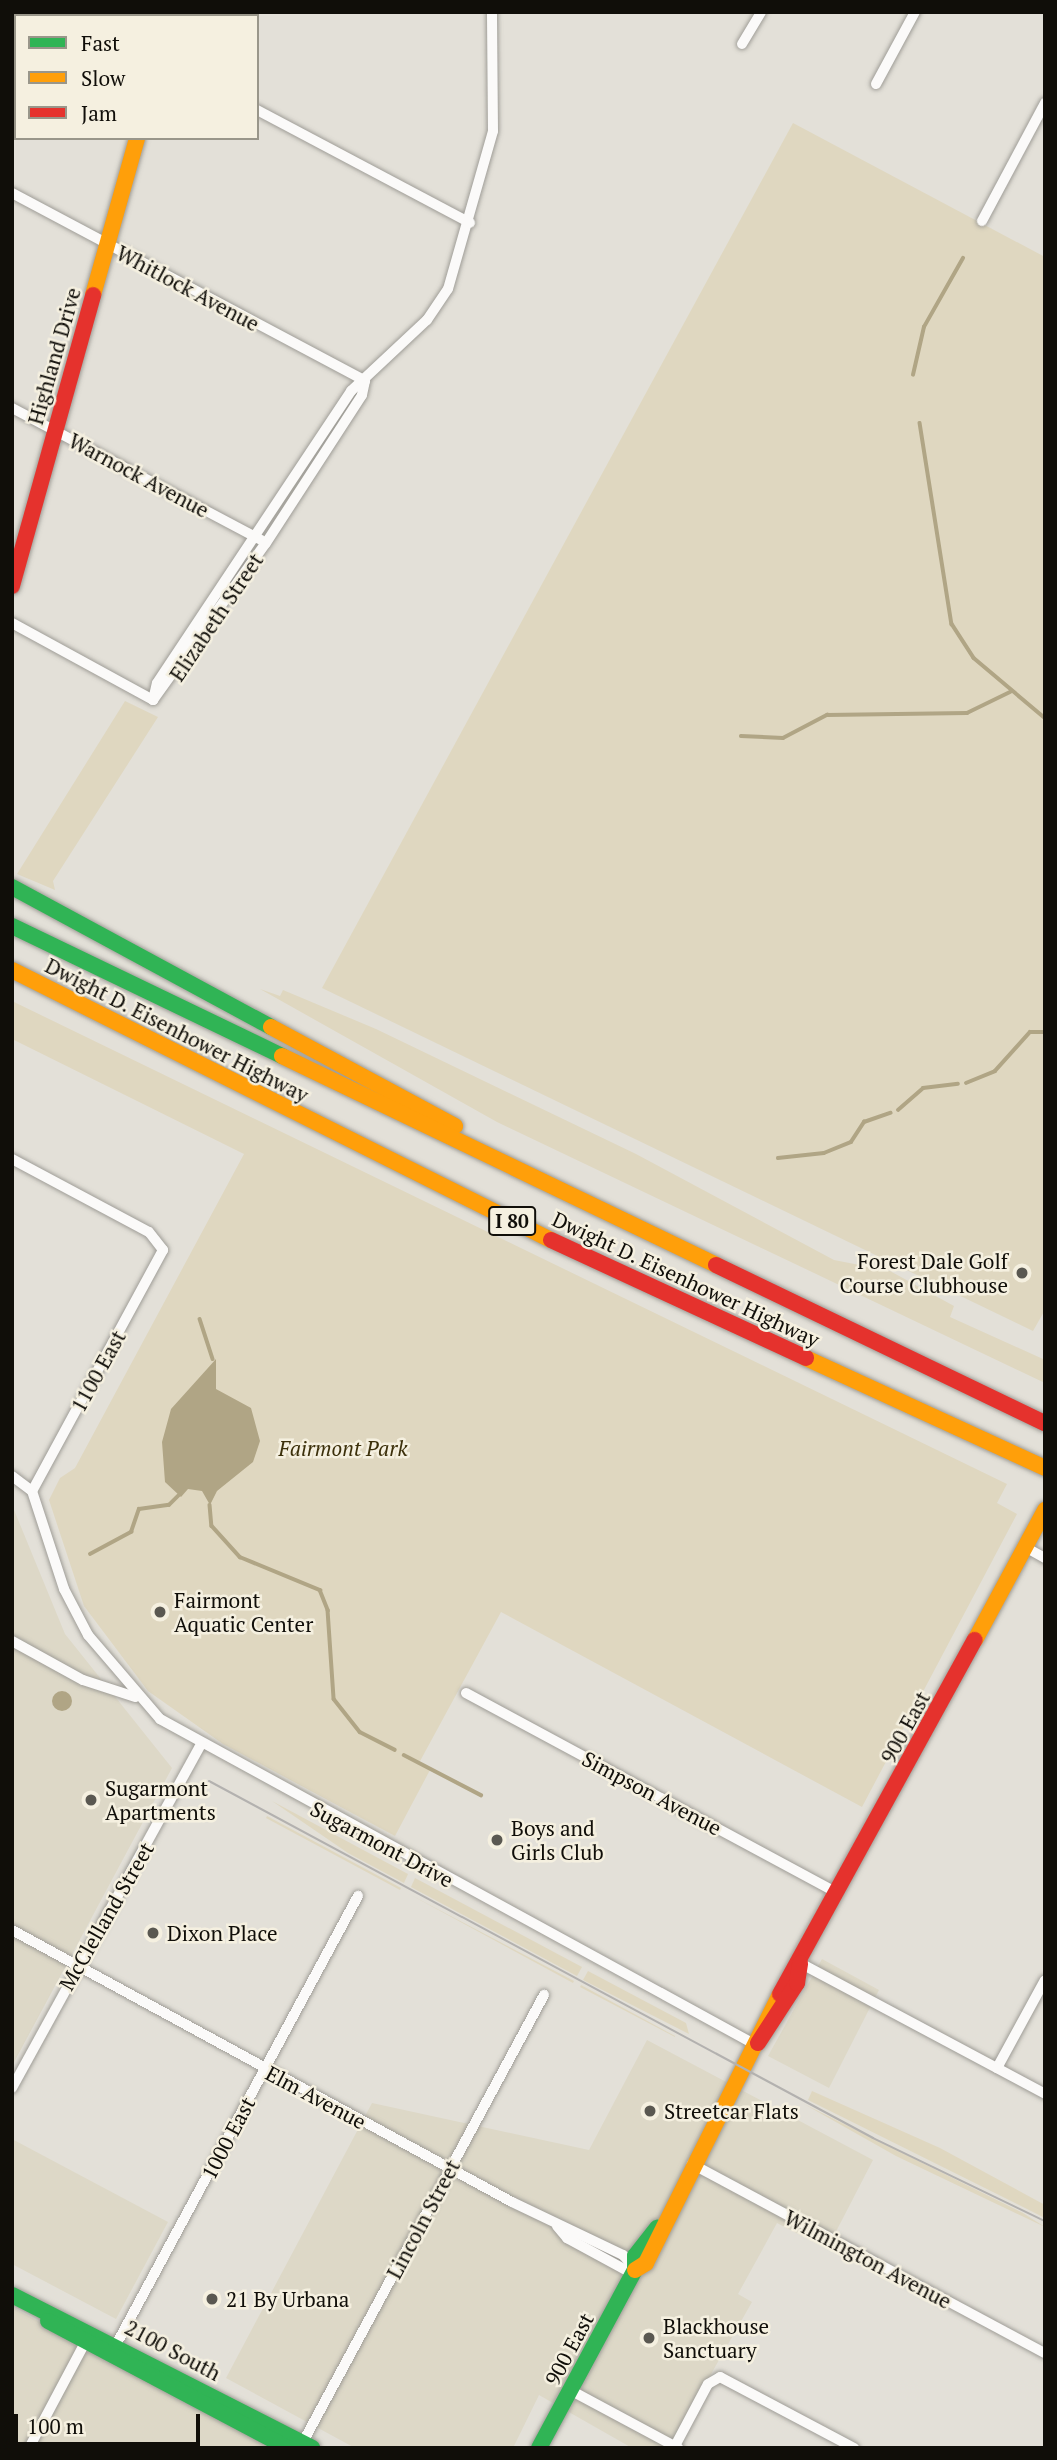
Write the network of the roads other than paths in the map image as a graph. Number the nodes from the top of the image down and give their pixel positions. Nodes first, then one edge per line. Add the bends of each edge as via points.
1 (761, 12) edge
2 (915, 12) edge
3 (491, 13) edge
4 (742, 44) dead end
5 (876, 84) dead end
6 (1045, 103) edge
7 (259, 111) edge
8 (136, 140) edge
9 (12, 193) edge
10 (982, 221) dead end
11 (470, 223) junction
12 (108, 245) junction
13 (365, 381) junction
14 (12, 408) edge
15 (55, 430) junction
16 (261, 540) junction
17 (12, 586) edge
18 (12, 623) edge
19 (12, 887) edge
20 (12, 926) edge
21 (12, 970) edge
22 (12, 1159) edge
23 (664, 1244) junction
24 (1040, 1421) edge
25 (1045, 1468) edge
26 (12, 1476) edge
27 (32, 1491) junction
28 (1045, 1510) edge
29 (1025, 1547) junction
30 (1045, 1558) edge
31 (12, 1641) edge
32 (466, 1693) dead end
33 (135, 1698) junction
34 (201, 1744) junction
35 (838, 1893) junction
36 (359, 1896) dead end
37 (12, 1930) edge
38 (800, 1963) junction
39 (75, 1968) junction
40 (1045, 1980) edge
41 (544, 1995) dead end
42 (756, 2045) junction
43 (997, 2068) junction
44 (265, 2069) junction
45 (12, 2088) edge
46 (1045, 2094) edge
47 (692, 2164) junction
48 (450, 2169) junction
49 (634, 2272) junction
50 (12, 2295) edge
51 (12, 2301) edge
52 (86, 2341) junction
53 (117, 2343) junction
54 (1045, 2353) edge
55 (154, 2364) junction
56 (570, 2390) junction
57 (294, 2446) edge
58 (676, 2447) edge
59 (29, 2448) edge
60 (539, 2448) edge
61 (854, 2448) edge

1 - 4 street
2 - 5 street
3 - 11 street, Elizabeth Street via 493,131
6 - 10 street
7 - 11 street
8 - 12 main road, Highland Drive
9 - 12 street, Whitlock Avenue
11 - 13 street, Elizabeth Street via 440,304
12 - 13 street, Whitlock Avenue
12 - 15 main road, Highland Drive
13 - 16 street, Elizabeth Street via 362,395
14 - 15 street, Warnock Avenue
15 - 16 street, Warnock Avenue
15 - 17 main road, Highland Drive
16 - 18 street, Elizabeth Street via 153,700
19 - 23 main road via 249,1009
20 - 23 main road, Dwight D. Eisenhower Highway / I 80
21 - 25 main road, Dwight D. Eisenhower Highway / I 80 via 529,1230
22 - 27 street, 1100 East via 149,1232 163,1250
23 - 24 main road, Dwight D. Eisenhower Highway / I 80
26 - 27 street
27 - 33 street via 71,1606
28 - 29 main road, 900 East
29 - 30 street
29 - 35 main road, 900 East
31 - 33 street, Sugarmont Drive via 83,1680
32 - 35 street, Simpson Avenue
33 - 34 street, Sugarmont Drive
34 - 39 street, McClelland Street
34 - 42 street, Sugarmont Drive
35 - 38 main road, 900 East
36 - 44 street, 1000 East
37 - 39 street
38 - 42 main road, 900 East via 779,2016
38 - 43 street
39 - 44 street, Elm Avenue
39 - 45 street, McClelland Street
40 - 43 street
41 - 48 street, Lincoln Street
42 - 47 main road, 900 East
43 - 46 street
44 - 48 street, Elm Avenue
44 - 53 street, 1000 East
47 - 49 main road, 900 East via 657,2228 635,2256
47 - 54 street, Wilmington Avenue
48 - 49 street, Elm Avenue
48 - 57 street, Lincoln Street
49 - 56 main road, 900 East
50 - 53 main road, 2100 South
51 - 52 main road, 2100 South
52 - 55 main road via 94,2338
52 - 57 main road, 2100 South via 268,2437
52 - 59 street
53 - 55 main road, 2100 South
55 - 57 main road, 2100 South
56 - 58 street
56 - 60 main road, 900 East
58 - 61 street via 708,2384 720,2377

